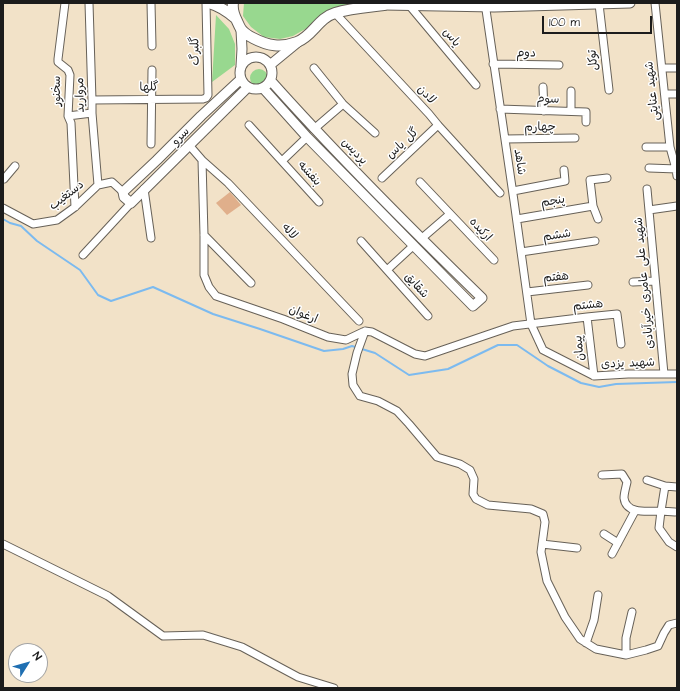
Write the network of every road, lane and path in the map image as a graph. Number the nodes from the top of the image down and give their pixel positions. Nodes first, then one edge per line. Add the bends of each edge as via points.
1 (65, 3) edge
2 (89, 3) edge
3 (151, 3) edge
4 (206, 3) edge
5 (209, 3) edge
6 (233, 3) edge
7 (630, 3) edge
8 (655, 3) edge
9 (385, 4) edge
10 (599, 4) edge
11 (410, 5) junction
12 (485, 5) edge
13 (335, 13) junction
14 (235, 18) junction
15 (241, 30) junction
16 (298, 42) junction
17 (152, 46) dead end
18 (493, 64) junction
19 (270, 65) junction
20 (559, 65) dead end
21 (241, 66) junction
22 (314, 68) dead end
23 (662, 68) junction
24 (677, 68) edge
25 (152, 70) dead end
26 (241, 79) junction
27 (271, 81) junction
28 (476, 85) dead end
29 (543, 87) dead end
30 (247, 88) junction
31 (263, 88) junction
32 (609, 90) dead end
33 (571, 92) dead end
34 (665, 94) junction
35 (677, 94) edge
36 (206, 98) joint
37 (151, 99) junction
38 (92, 100) junction
39 (343, 104) junction
40 (500, 110) junction
41 (544, 111) junction
42 (571, 112) junction
43 (92, 113) junction
44 (68, 116) junction
45 (586, 122) dead end
46 (249, 125) dead end
47 (438, 126) junction
48 (314, 129) junction
49 (375, 134) dead end
50 (673, 134) edge
51 (307, 137) junction
52 (575, 138) dead end
53 (505, 139) junction
54 (151, 144) dead end
55 (189, 145) junction
56 (646, 147) dead end
57 (670, 147) junction
58 (157, 160) junction
59 (202, 160) junction
60 (282, 161) junction
61 (15, 166) dead end
62 (649, 168) dead end
63 (165, 169) junction
64 (564, 170) dead end
65 (677, 171) edge
66 (3, 178) edge
67 (382, 178) dead end
68 (607, 178) dead end
69 (420, 182) dead end
70 (98, 185) junction
71 (144, 189) junction
72 (647, 189) dead end
73 (513, 190) junction
74 (123, 192) junction
75 (500, 193) dead end
76 (319, 202) dead end
77 (131, 203) junction
78 (593, 206) junction
79 (677, 206) edge
80 (75, 207) junction
81 (3, 208) edge
82 (649, 210) junction
83 (450, 214) junction
84 (517, 219) junction
85 (598, 219) dead end
86 (204, 235) junction
87 (151, 238) dead end
88 (421, 239) junction
89 (361, 241) dead end
90 (595, 241) dead end
91 (413, 246) junction
92 (521, 252) junction
93 (83, 255) dead end
94 (494, 260) dead end
95 (387, 270) junction
96 (655, 281) junction
97 (632, 282) dead end
98 (251, 283) dead end
99 (588, 285) dead end
100 (527, 292) junction
101 (428, 316) dead end
102 (587, 317) junction
103 (359, 322) dead end
104 (531, 324) junction
105 (364, 331) junction
106 (621, 344) dead end
107 (664, 374) junction
108 (677, 374) edge
109 (594, 376) junction
110 (602, 475) dead end
111 (647, 480) dead end
112 (665, 486) junction
113 (677, 488) edge
114 (634, 511) junction
115 (661, 511) junction
116 (675, 512) dead end
117 (604, 534) dead end
118 (618, 543) junction
119 (3, 544) edge
120 (542, 544) junction
121 (577, 548) dead end
122 (677, 548) edge
123 (612, 554) dead end
124 (598, 595) dead end
125 (632, 612) dead end
126 (677, 623) edge
127 (586, 643) junction
128 (626, 655) junction
129 (334, 688) edge

1 - 44 street, سخنور via 58,62 70,75
2 - 38 street, مروارید
3 - 17 street
4 - 36 street, گلبرگ
5 - 14 main road via 215,4
6 - 14 main road
7 - 10 street
8 - 23 street, شهید عنایتی
9 - 11 street
9 - 13 main road
10 - 12 street
10 - 32 street, توکل
11 - 12 street
11 - 28 street, یاس
12 - 18 street, شاهد
13 - 16 main road via 323,19 309,35
13 - 47 street, لادن
14 - 15 main road
15 - 16 main road via 250,37 270,45 280,46
15 - 21 street
16 - 19 street
18 - 20 street, دوم
18 - 40 street, شاهد
19 - 21 street via 257,57 247,60
19 - 27 street
21 - 26 street
22 - 39 street
23 - 24 street
23 - 34 street, شهید عنایتی
25 - 37 street
26 - 30 street
26 - 58 street, سرو
27 - 31 street
27 - 48 street, پردیس
29 - 41 street
30 - 31 street
30 - 55 street, سرو
31 - 51 street, پردیس
33 - 42 street
34 - 35 street
34 - 50 street, شهید عنایتی
36 - 37 street, گلها
37 - 38 street, گلها
37 - 54 street
38 - 43 street, مروارید
39 - 48 street
39 - 49 street
40 - 41 street, سوم
40 - 53 street, شاهد
41 - 42 street, سوم
42 - 45 street, سوم via 586,112
43 - 44 street
43 - 70 street, مروارید
44 - 80 street, سخنور via 71,123
46 - 60 street, بنفشه
47 - 67 street, گل یاس
47 - 75 street, لادن
48 - 51 street
48 - 88 street, پردیس
50 - 57 street, شهید عنایتی
51 - 60 street, بنفشه
51 - 91 street, پردیس
52 - 53 street, چهارم
53 - 73 street, شاهد
55 - 59 street
55 - 63 street, سرو
56 - 57 street
57 - 65 street, شهید عنایتی
58 - 63 street
58 - 74 street, سرو
59 - 86 street, ارغوان
59 - 103 street, لاله via 228,183
60 - 76 street, بنفشه
61 - 66 street
62 - 65 street
63 - 71 street, سرو
64 - 73 street via 565,181
68 - 78 street via 590,180
69 - 83 street, ارکیده
70 - 74 street via 112,182
70 - 80 street, دستغیب
71 - 77 street, سرو
71 - 87 street
72 - 82 street, شهید علی عامری خیرآبادی
73 - 84 street, شاهد
74 - 77 street via 124,197
77 - 93 street
78 - 84 street, پنجم
78 - 85 street
79 - 82 street
80 - 81 street, دستغیب via 57,220 33,224
82 - 96 street, شهید علی عامری خیرآبادی
83 - 88 street
83 - 94 street, ارکیده
84 - 92 street, شاهد
86 - 98 street
86 - 105 street, ارغوان via 204,275 216,296 328,337 346,340
88 - 91 street
88 - 91 street, پردیس via 482,298 472,306
89 - 95 street, شقایق
90 - 92 street, ششم
91 - 95 street, شقایق
92 - 100 street, شاهد
95 - 101 street, شقایق
96 - 97 street
96 - 107 street, شهید علی عامری خیرآبادی
99 - 100 street, هفتم
100 - 104 street, شاهد
102 - 104 street, هشتم
102 - 106 street, هشتم via 617,314
102 - 109 street, پیمان
104 - 105 street via 513,326 425,356 415,354 372,332
104 - 109 street, شهید یزدی via 543,350
105 - 120 street via 352,374 353,385 360,396 378,401 397,411 437,457 470,470 474,479 473,494 476,499 488,505 531,509 543,514 545,522
107 - 108 street, شهید یزدی
107 - 109 street, شهید یزدی
110 - 114 street via 622,474 627,482 624,498 627,506
111 - 112 street
112 - 113 street
112 - 115 street
114 - 115 street
114 - 118 street
115 - 116 street
115 - 122 street via 659,528
117 - 118 street
118 - 123 street
119 - 129 street via 108,596 163,636 203,635 242,647 298,677
120 - 121 street
120 - 127 street via 541,552 547,580 565,617 580,639
124 - 127 street via 594,620
125 - 128 street via 626,638
126 - 128 street via 669,625 658,646
127 - 128 street via 596,649

